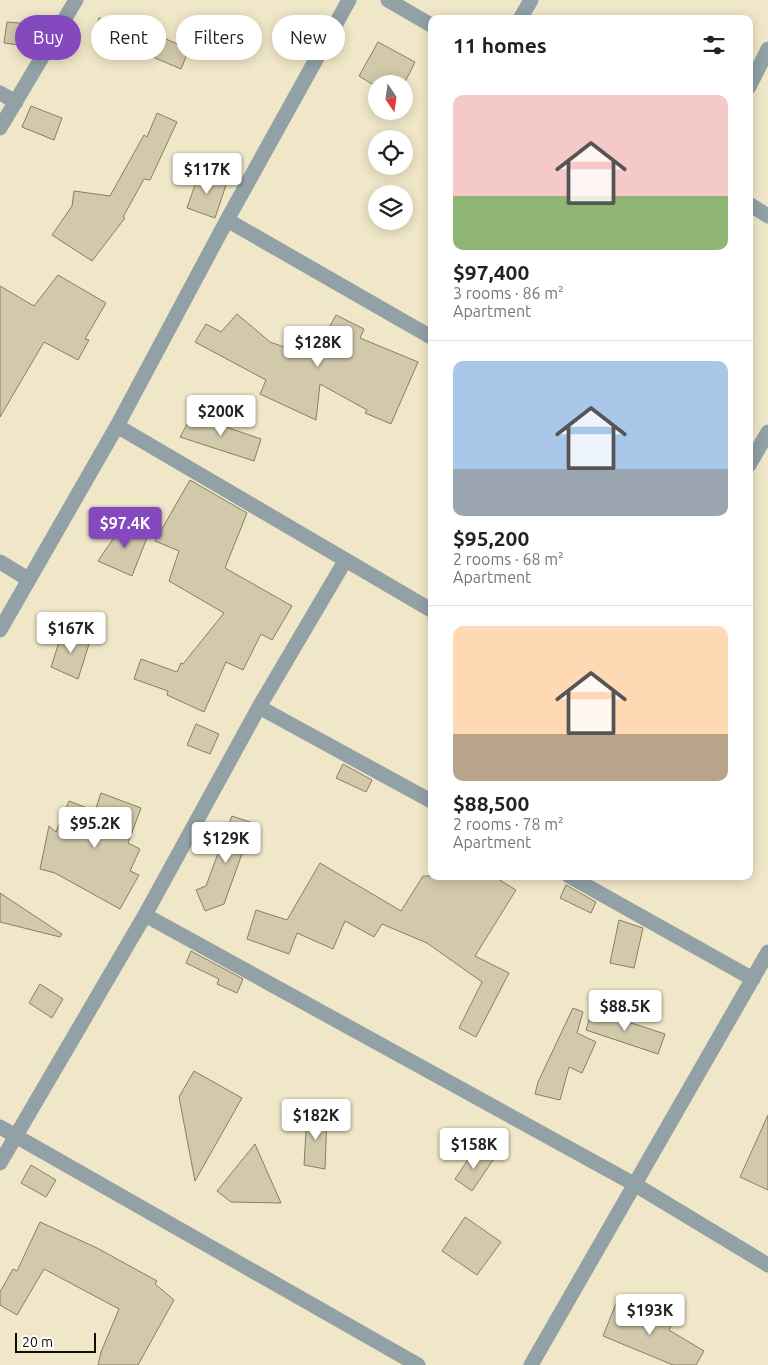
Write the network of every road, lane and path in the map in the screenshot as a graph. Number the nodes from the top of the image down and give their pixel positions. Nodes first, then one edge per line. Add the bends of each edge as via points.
1 (76, 0) edge
2 (349, 0) edge
3 (388, 0) edge
4 (531, 0) edge
5 (522, 15) edge
6 (428, 23) edge
7 (768, 49) edge
8 (753, 79) edge
9 (0, 93) edge
10 (16, 102) junction
11 (0, 128) edge
12 (753, 207) edge
13 (768, 216) edge
14 (227, 220) junction
15 (428, 335) edge
16 (118, 426) junction
17 (768, 432) edge
18 (753, 458) edge
19 (345, 561) junction
20 (0, 562) edge
21 (28, 579) junction
22 (428, 608) edge
23 (0, 630) edge
24 (259, 707) junction
25 (428, 799) edge
26 (576, 880) edge
27 (145, 915) junction
28 (768, 952) edge
29 (753, 979) junction
30 (0, 1126) edge
31 (15, 1134) junction
32 (0, 1163) edge
33 (634, 1184) junction
34 (768, 1265) edge
35 (418, 1365) edge
36 (530, 1365) edge

1 - 10 street
2 - 14 street
3 - 6 street
4 - 5 street
7 - 8 street
9 - 10 street
10 - 11 street
12 - 13 street
14 - 15 street
14 - 16 street
16 - 19 street
16 - 21 street
17 - 18 street
19 - 22 street
19 - 24 street
20 - 21 street
21 - 23 street
24 - 25 street
24 - 27 street
26 - 29 street
27 - 31 street
27 - 33 street
28 - 29 street
29 - 33 street
30 - 31 street
31 - 32 street
31 - 35 street
33 - 34 street
33 - 36 street

